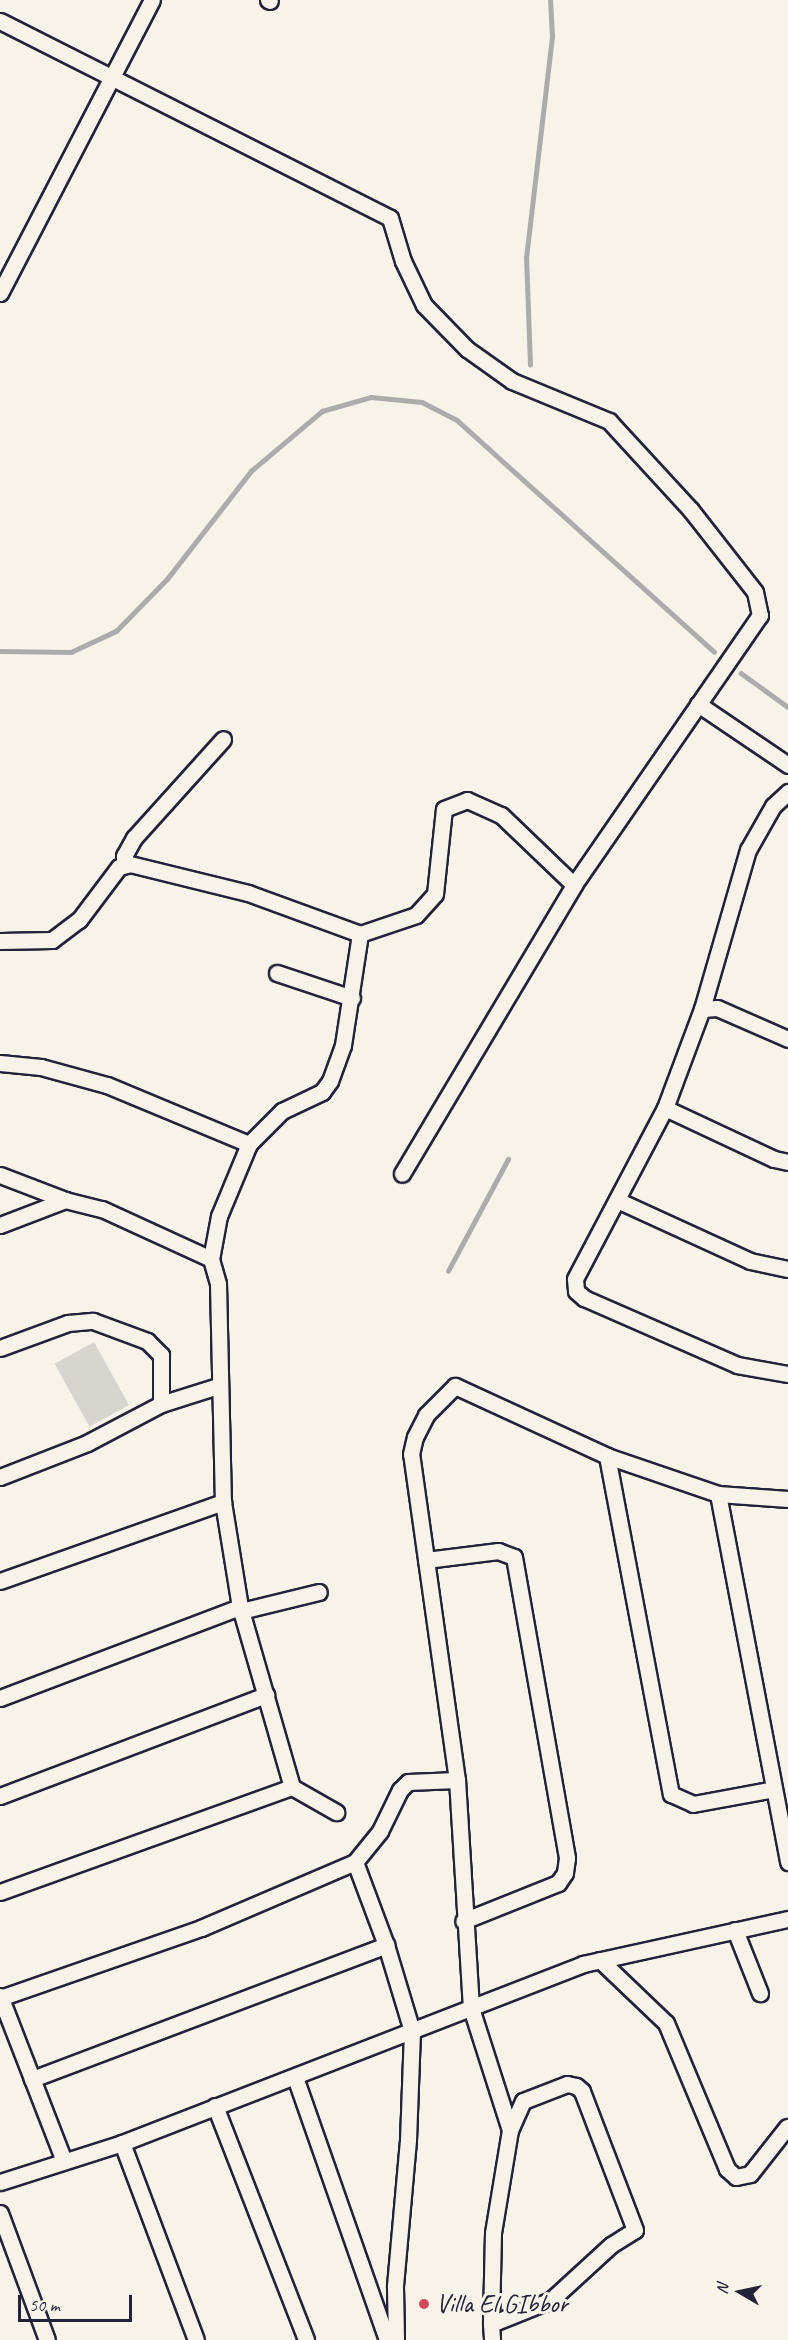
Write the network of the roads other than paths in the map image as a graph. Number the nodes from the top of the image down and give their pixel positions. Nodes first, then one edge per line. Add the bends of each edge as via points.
1 (152, 0) edge
2 (0, 21) edge
3 (112, 77) junction
4 (0, 293) edge
5 (698, 704) junction
6 (223, 739) dead end
7 (788, 765) edge
8 (788, 792) edge
9 (124, 864) junction
10 (574, 885) junction
11 (360, 934) junction
12 (0, 941) edge
13 (277, 973) dead end
14 (352, 998) junction
15 (702, 1009) junction
16 (788, 1039) edge
17 (0, 1063) edge
18 (665, 1108) junction
19 (249, 1144) junction
20 (788, 1162) edge
21 (402, 1174) dead end
22 (0, 1175) edge
23 (65, 1200) junction
24 (616, 1200) junction
25 (0, 1225) edge
26 (211, 1259) junction
27 (788, 1269) edge
28 (0, 1348) edge
29 (788, 1374) edge
30 (218, 1386) junction
31 (161, 1404) junction
32 (607, 1456) junction
33 (0, 1477) edge
34 (718, 1494) junction
35 (788, 1499) edge
36 (223, 1502) junction
37 (426, 1560) junction
38 (0, 1581) edge
39 (319, 1592) dead end
40 (241, 1609) junction
41 (266, 1695) junction
42 (0, 1698) edge
43 (457, 1780) junction
44 (292, 1787) junction
45 (774, 1789) junction
46 (0, 1796) edge
47 (336, 1812) dead end
48 (355, 1862) junction
49 (788, 1862) edge
50 (0, 1892) edge
51 (788, 1918) edge
52 (463, 1921) junction
53 (735, 1930) junction
54 (386, 1945) junction
55 (600, 1960) junction
56 (760, 1993) dead end
57 (0, 1998) edge
58 (471, 2008) junction
59 (412, 2031) junction
60 (295, 2077) junction
61 (32, 2079) junction
62 (215, 2106) junction
63 (787, 2127) edge
64 (510, 2130) junction
65 (122, 2143) junction
66 (64, 2161) junction
67 (0, 2182) edge
68 (0, 2213) edge
69 (491, 2324) junction
70 (47, 2340) edge
71 (196, 2340) edge
72 (306, 2340) edge
73 (387, 2340) edge
74 (396, 2340) edge
75 (492, 2340) edge

1 - 3 street
2 - 3 street
3 - 4 street
3 - 5 street via 390,218 403,261 424,305 467,349 512,381 609,421 690,508 755,592 760,615
5 - 7 street
5 - 10 street
6 - 9 street via 134,838
8 - 15 street via 773,806 748,850
9 - 11 street via 248,893
9 - 12 street via 79,920 52,939
10 - 11 street via 501,815 467,800 444,809 435,894 416,915
10 - 21 street
11 - 14 street
13 - 14 street
14 - 19 street via 343,1045 330,1081 322,1092 282,1111
15 - 16 street via 717,1008
15 - 18 street
17 - 19 street via 41,1067 107,1085
18 - 20 street
18 - 24 street
19 - 26 street via 219,1216
22 - 23 street
23 - 25 street
23 - 26 street via 102,1209
24 - 27 street via 731,1253
24 - 29 street via 575,1279 576,1291 584,1299 737,1365
26 - 30 street via 218,1284
28 - 31 street via 68,1323 93,1321 147,1341 161,1355
30 - 31 street
30 - 36 street
31 - 33 street via 87,1443
32 - 34 street
32 - 37 street via 455,1386 426,1415 411,1454
32 - 45 street via 671,1794 693,1804
34 - 35 street
34 - 45 street
36 - 38 street
36 - 40 street
37 - 43 street
37 - 52 street via 498,1551 514,1557 567,1858 565,1873 558,1883
39 - 40 street
40 - 41 street
40 - 42 street
41 - 44 street
41 - 46 street
43 - 48 street via 408,1782 380,1831
43 - 52 street
44 - 47 street
44 - 50 street
45 - 49 street
48 - 54 street
48 - 57 street via 201,1928
51 - 53 street
52 - 58 street
53 - 55 street
53 - 56 street
54 - 59 street
54 - 61 street
55 - 58 street
55 - 63 street via 666,2023 727,2169 736,2177 750,2174
57 - 61 street
58 - 59 street
58 - 64 street
59 - 60 street
59 - 74 street via 408,2140 395,2287
60 - 62 street
60 - 73 street
61 - 66 street
62 - 65 street
62 - 72 street
64 - 69 street via 494,2233
64 - 69 street via 523,2101 567,2084 582,2091 635,2230 611,2245 551,2300
65 - 66 street
65 - 71 street
66 - 67 street
68 - 70 street
69 - 75 street

